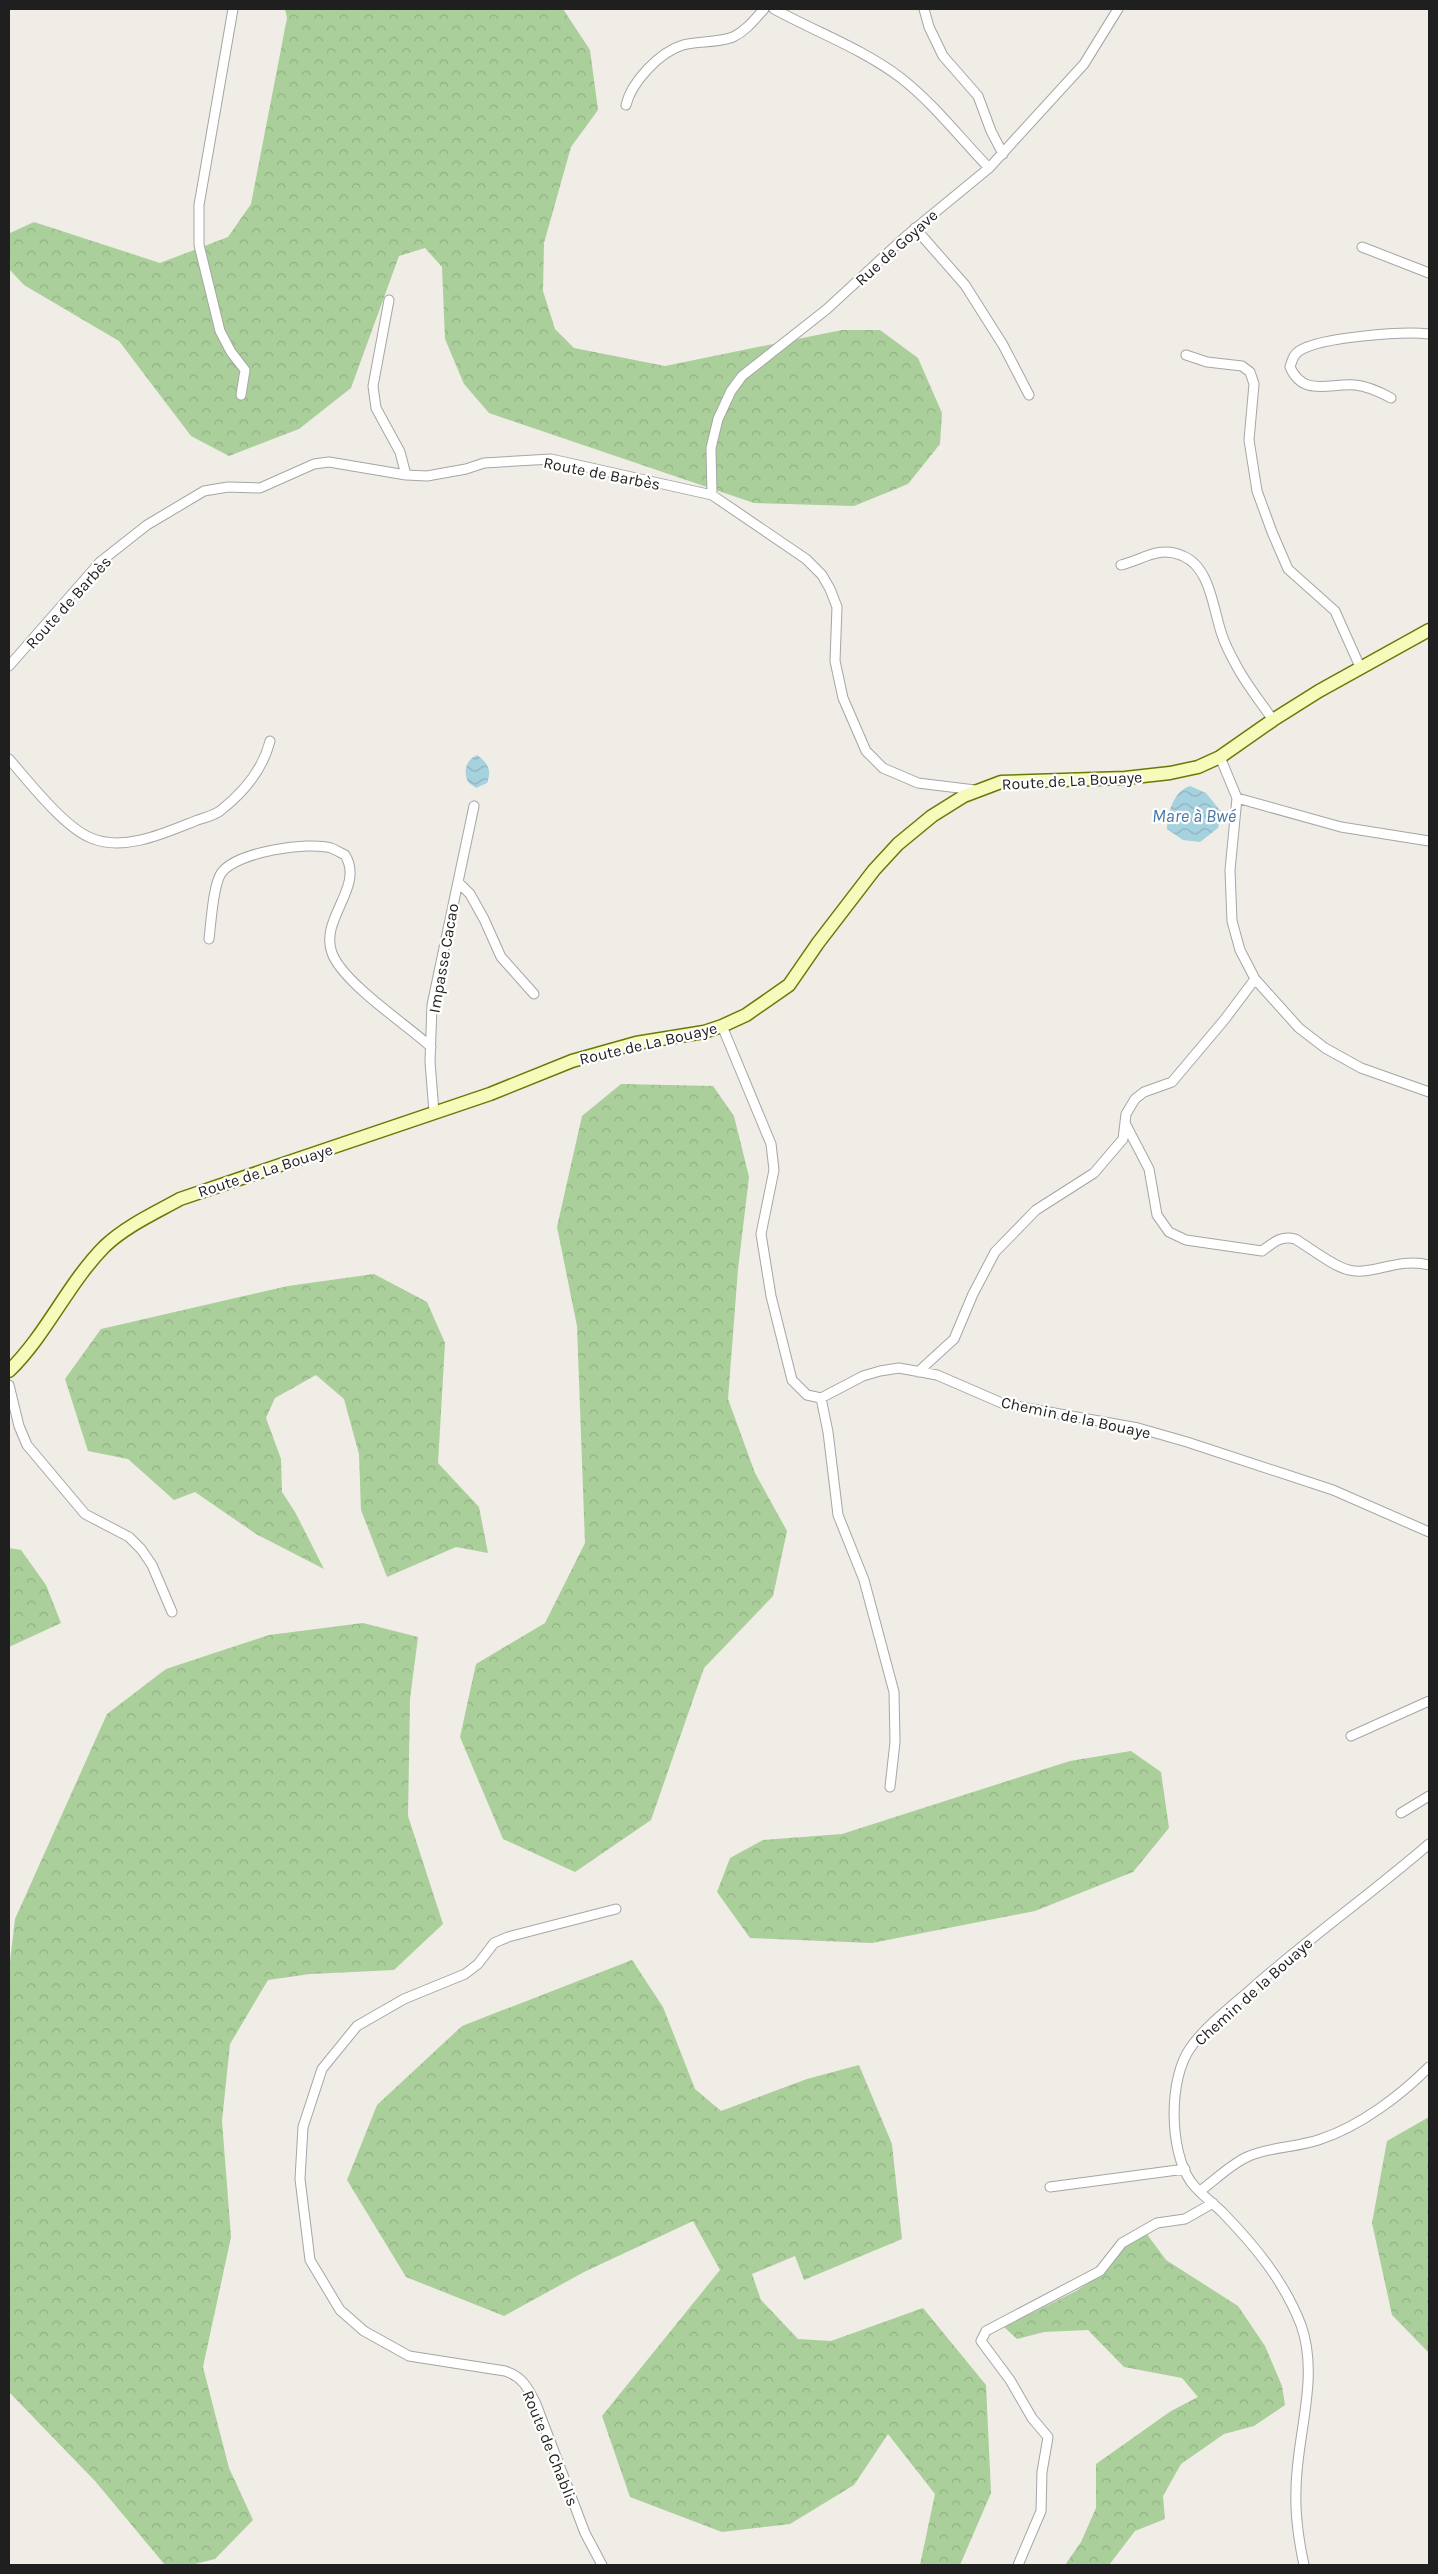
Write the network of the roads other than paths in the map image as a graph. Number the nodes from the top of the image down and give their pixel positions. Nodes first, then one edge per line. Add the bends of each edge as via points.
1 (233, 9) edge
2 (764, 9) edge
3 (774, 9) edge
4 (924, 9) edge
5 (1118, 9) edge
6 (626, 106) dead end
7 (1003, 154) junction
8 (989, 168) junction
9 (916, 228) junction
10 (1362, 247) dead end
11 (1429, 273) edge
12 (389, 300) dead end
13 (1429, 334) edge
14 (1186, 355) dead end
15 (241, 395) dead end
16 (1029, 395) dead end
17 (1391, 398) dead end
18 (406, 475) junction
19 (712, 495) junction
20 (1120, 565) dead end
21 (1429, 630) edge
22 (9, 666) edge
23 (1361, 669) junction
24 (1273, 720) junction
25 (270, 741) dead end
26 (1220, 757) junction
27 (9, 759) edge
28 (975, 790) junction
29 (1237, 798) junction
30 (474, 806) dead end
31 (1429, 841) edge
32 (458, 882) junction
33 (209, 939) dead end
34 (1254, 979) junction
35 (534, 994) dead end
36 (722, 1026) junction
37 (431, 1047) junction
38 (1429, 1092) edge
39 (434, 1112) junction
40 (1125, 1122) junction
41 (1429, 1265) edge
42 (9, 1371) edge
43 (918, 1372) junction
44 (9, 1385) edge
45 (821, 1398) junction
46 (1429, 1532) edge
47 (172, 1612) dead end
48 (1429, 1701) edge
49 (1351, 1736) dead end
50 (890, 1787) dead end
51 (1429, 1796) edge
52 (1401, 1813) dead end
53 (1429, 1844) edge
54 (616, 1909) dead end
55 (1429, 2067) edge
56 (1185, 2169) junction
57 (1050, 2187) dead end
58 (1200, 2190) junction
59 (1213, 2204) junction
60 (602, 2565) edge
61 (1018, 2565) edge
62 (1304, 2565) edge

1 - 15 street via 199,205 199,245 220,331 245,370
2 - 6 street via 746,29 732,37 669,51 636,82 629,92
3 - 8 street via 852,48 900,78
4 - 7 street via 943,56 978,96
5 - 7 street, Rue de Goyave via 1084,64
7 - 8 street, Rue de Goyave
8 - 9 street, Rue de Goyave
9 - 16 street via 965,285 1003,345
9 - 19 street, Rue de Goyave via 827,309 742,376 718,419 711,448
10 - 11 street
12 - 18 street via 372,386 376,408 400,452
13 - 17 street via 1410,332 1357,337 1314,345 1292,358 1290,367 1300,383 1310,387 1355,385
14 - 23 street via 1207,362 1242,366 1250,372 1254,384 1249,440 1257,491 1272,532 1288,569 1335,611
18 - 19 street, Route de Barbès via 427,476 484,463 551,460
18 - 22 street, Route de Barbès via 329,462 314,464 260,488 228,487 204,491 147,525 100,562
19 - 28 street, Route de Barbès via 806,559 830,589 836,607 834,661 843,698 866,751 883,768 918,783
20 - 24 street via 1159,552 1182,556 1198,567 1235,664
21 - 23 main road, Route de La Bouaye
23 - 24 main road, Route de La Bouaye
24 - 26 main road, Route de La Bouaye
25 - 27 street via 250,782 218,813 155,836 125,842 92,839 75,828
26 - 28 main road, Route de La Bouaye via 1198,767 1170,773 1125,778 1001,782
26 - 29 street
28 - 36 main road, Route de La Bouaye via 932,816 898,844 848,902 789,984 746,1015
29 - 31 street via 1341,827
29 - 34 street via 1230,870 1232,921 1240,950
30 - 32 street, Impasse Cacao
32 - 35 street via 470,894 501,956
32 - 37 street, Impasse Cacao via 432,1004
33 - 37 street via 218,884 222,872 230,866 253,854 307,846 331,848 345,855 351,869 348,886 333,923 332,954 365,992
34 - 38 street via 1299,1028 1325,1048 1361,1068
34 - 40 street via 1225,1020 1172,1082 1135,1098
36 - 39 main road, Route de La Bouaye via 604,1051
36 - 45 street via 771,1144 774,1170 762,1234 771,1296 792,1380 807,1395
37 - 39 street, Impasse Cacao
39 - 42 main road, Route de La Bouaye via 180,1198 141,1221 106,1246 82,1274 34,1344
40 - 41 street via 1149,1169 1157,1215 1169,1232 1186,1240 1262,1251 1287,1236 1348,1270 1362,1271 1407,1262
40 - 43 street via 1123,1139 1094,1173 1036,1210 995,1252 954,1339
43 - 45 street, Chemin de la Bouaye via 899,1368 880,1370
43 - 46 street, Chemin de la Bouaye via 937,1375 1004,1404 1138,1428 1195,1444 1334,1490
44 - 47 street via 27,1445 85,1514 129,1537 141,1549
45 - 50 street via 838,1515 864,1580 894,1692 895,1742
48 - 49 street
51 - 52 street
53 - 56 street, Chemin de la Bouaye via 1265,1976 1212,2023 1190,2048 1181,2067 1174,2100 1175,2136
54 - 60 street, Route de Chablis via 494,1943 478,1964 465,1974 404,1999 357,2026 322,2069 303,2127 300,2180 310,2260 340,2310 364,2331 409,2356 505,2371 517,2375 526,2384 584,2533
55 - 58 street via 1391,2099 1345,2129 1320,2140 1245,2158
56 - 57 street
56 - 58 street, Chemin de la Bouaye via 1191,2182
58 - 59 street, Chemin de la Bouaye
59 - 61 street via 1185,2219 1157,2224 1122,2243 1100,2271 986,2331 980,2341 1048,2437 1042,2472 1041,2511
59 - 62 street, Chemin de la Bouaye via 1268,2264 1301,2325 1307,2349 1308,2383 1296,2490

